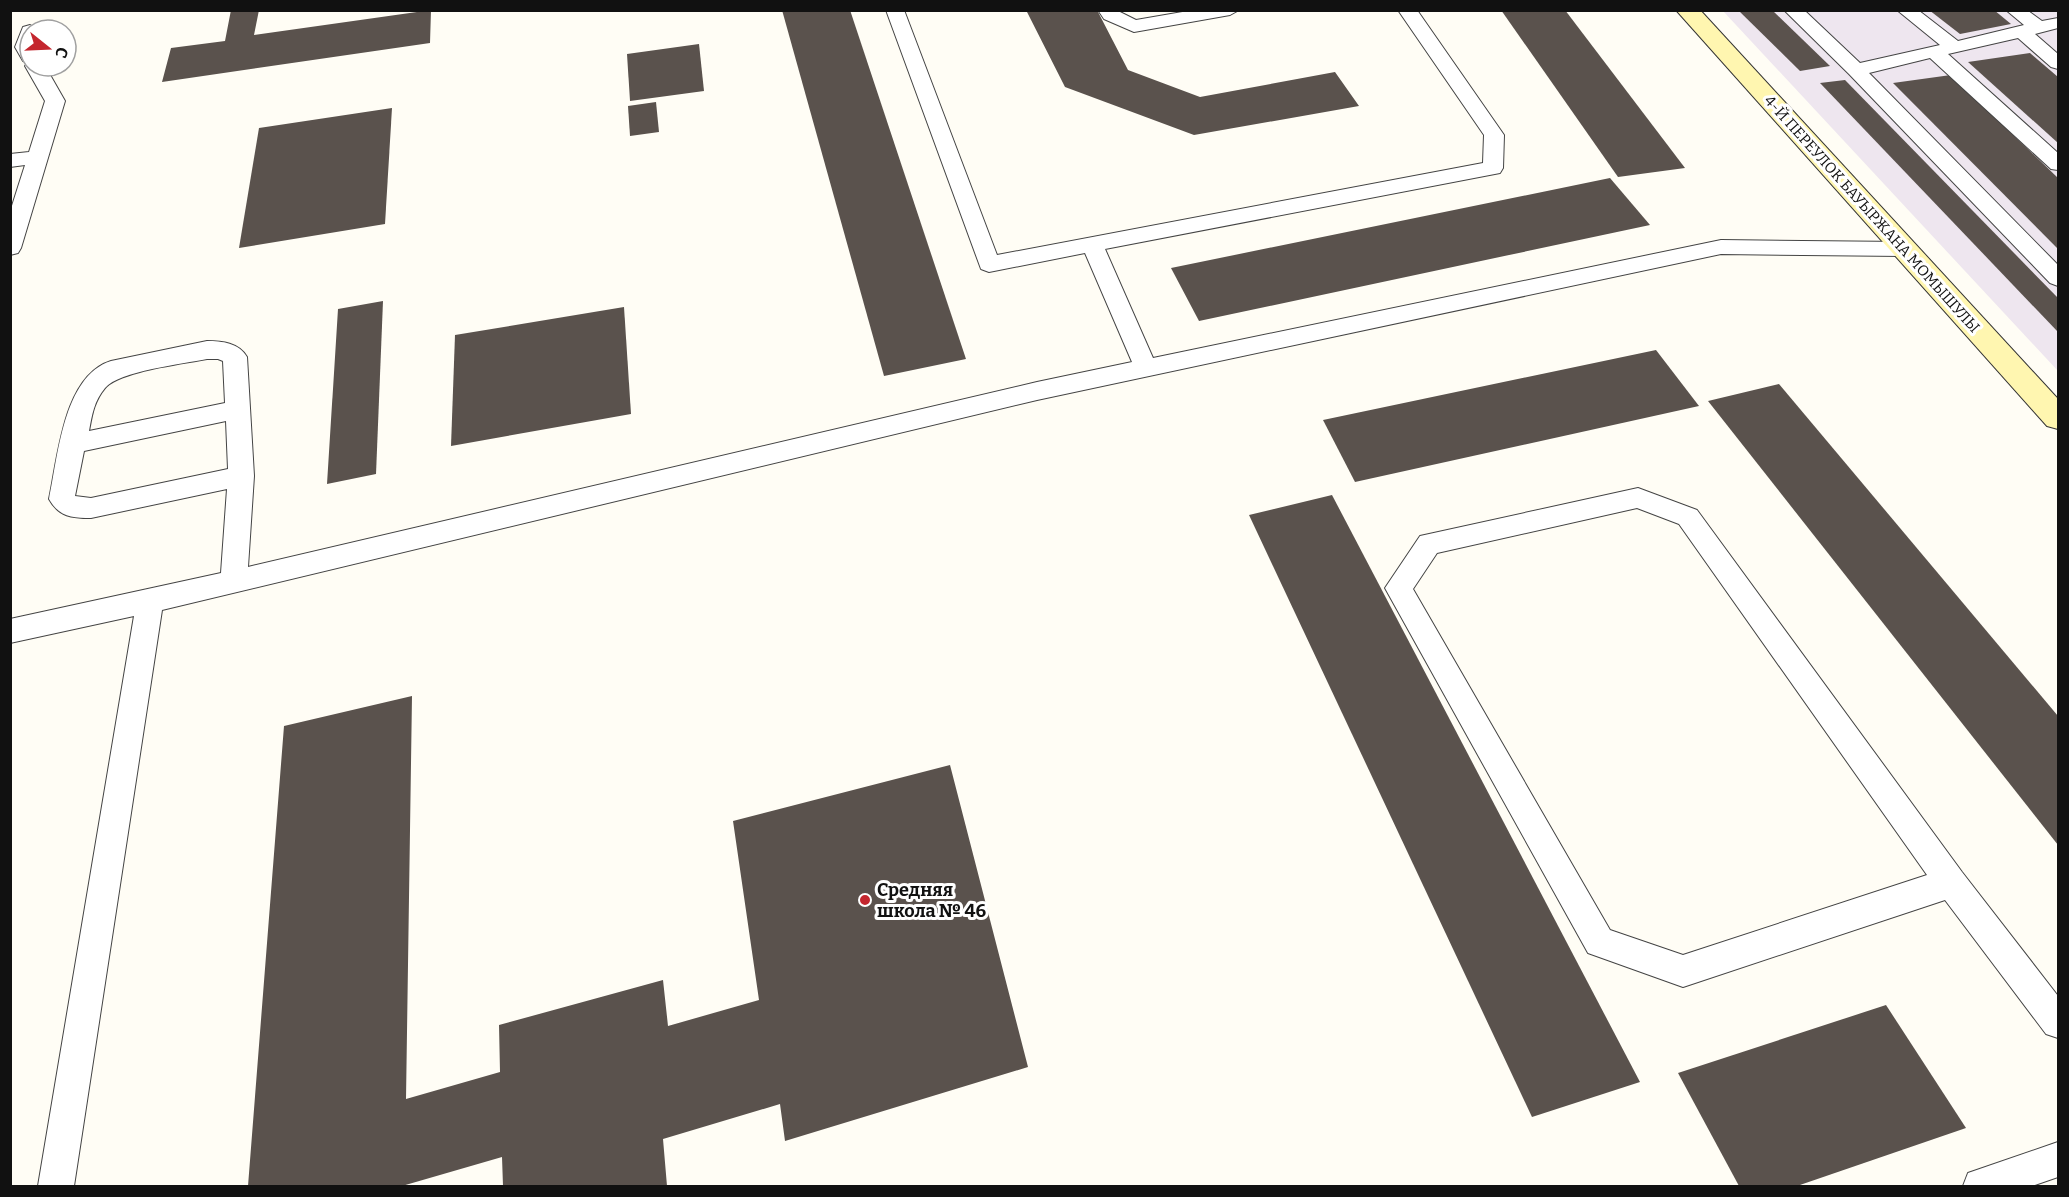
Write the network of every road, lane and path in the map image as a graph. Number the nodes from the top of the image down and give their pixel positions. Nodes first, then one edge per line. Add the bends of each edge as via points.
1 (895, 10) edge
2 (1107, 10) edge
3 (1230, 10) edge
4 (1407, 10) edge
5 (1687, 10) edge
6 (1792, 10) edge
7 (1906, 10) edge
8 (2015, 10) edge
9 (2058, 23) edge
10 (2030, 30) junction
11 (1956, 48) junction
12 (1935, 53) junction
13 (2058, 63) edge
14 (1856, 70) junction
15 (42, 78) edge
16 (38, 157) junction
17 (10, 161) edge
18 (2058, 164) edge
19 (1092, 245) junction
20 (10, 248) edge
21 (1903, 249) junction
22 (2058, 278) edge
23 (1146, 368) junction
24 (237, 409) junction
25 (2058, 418) edge
26 (73, 444) junction
27 (241, 476) junction
28 (234, 580) junction
29 (150, 601) junction
30 (10, 631) edge
31 (1951, 883) junction
32 (2058, 1022) edge
33 (2058, 1160) edge
34 (56, 1186) edge
35 (1981, 1186) edge

1 - 19 lane via 989,264
2 - 3 lane via 1134,26
4 - 19 lane via 1494,135 1493,168
5 - 21 street, 4-Й ПЕРЕУЛОК БАУЫРЖАНА МОМЫШУЛЫ
6 - 14 lane
7 - 11 lane
8 - 10 lane
9 - 10 lane
10 - 11 lane
10 - 13 lane
11 - 12 lane
12 - 14 lane
12 - 18 lane
14 - 22 lane
15 - 16 lane via 55,101
16 - 17 lane
16 - 20 lane
19 - 23 lane
21 - 23 lane via 1721,247
21 - 25 street, 4-Й ПЕРЕУЛОК БАУЫРЖАНА МОМЫШУЛЫ
23 - 28 lane via 1036,390
24 - 26 lane
24 - 26 lane via 235,357 222,350 111,370 97,381 82,404
24 - 27 lane
26 - 27 lane via 62,499 72,508 91,508
27 - 28 lane
28 - 29 lane
29 - 30 lane
29 - 34 lane
31 - 31 lane via 1683,972 1599,942 1398,588 1429,544 1638,498 1688,517
31 - 32 lane
33 - 35 lane

